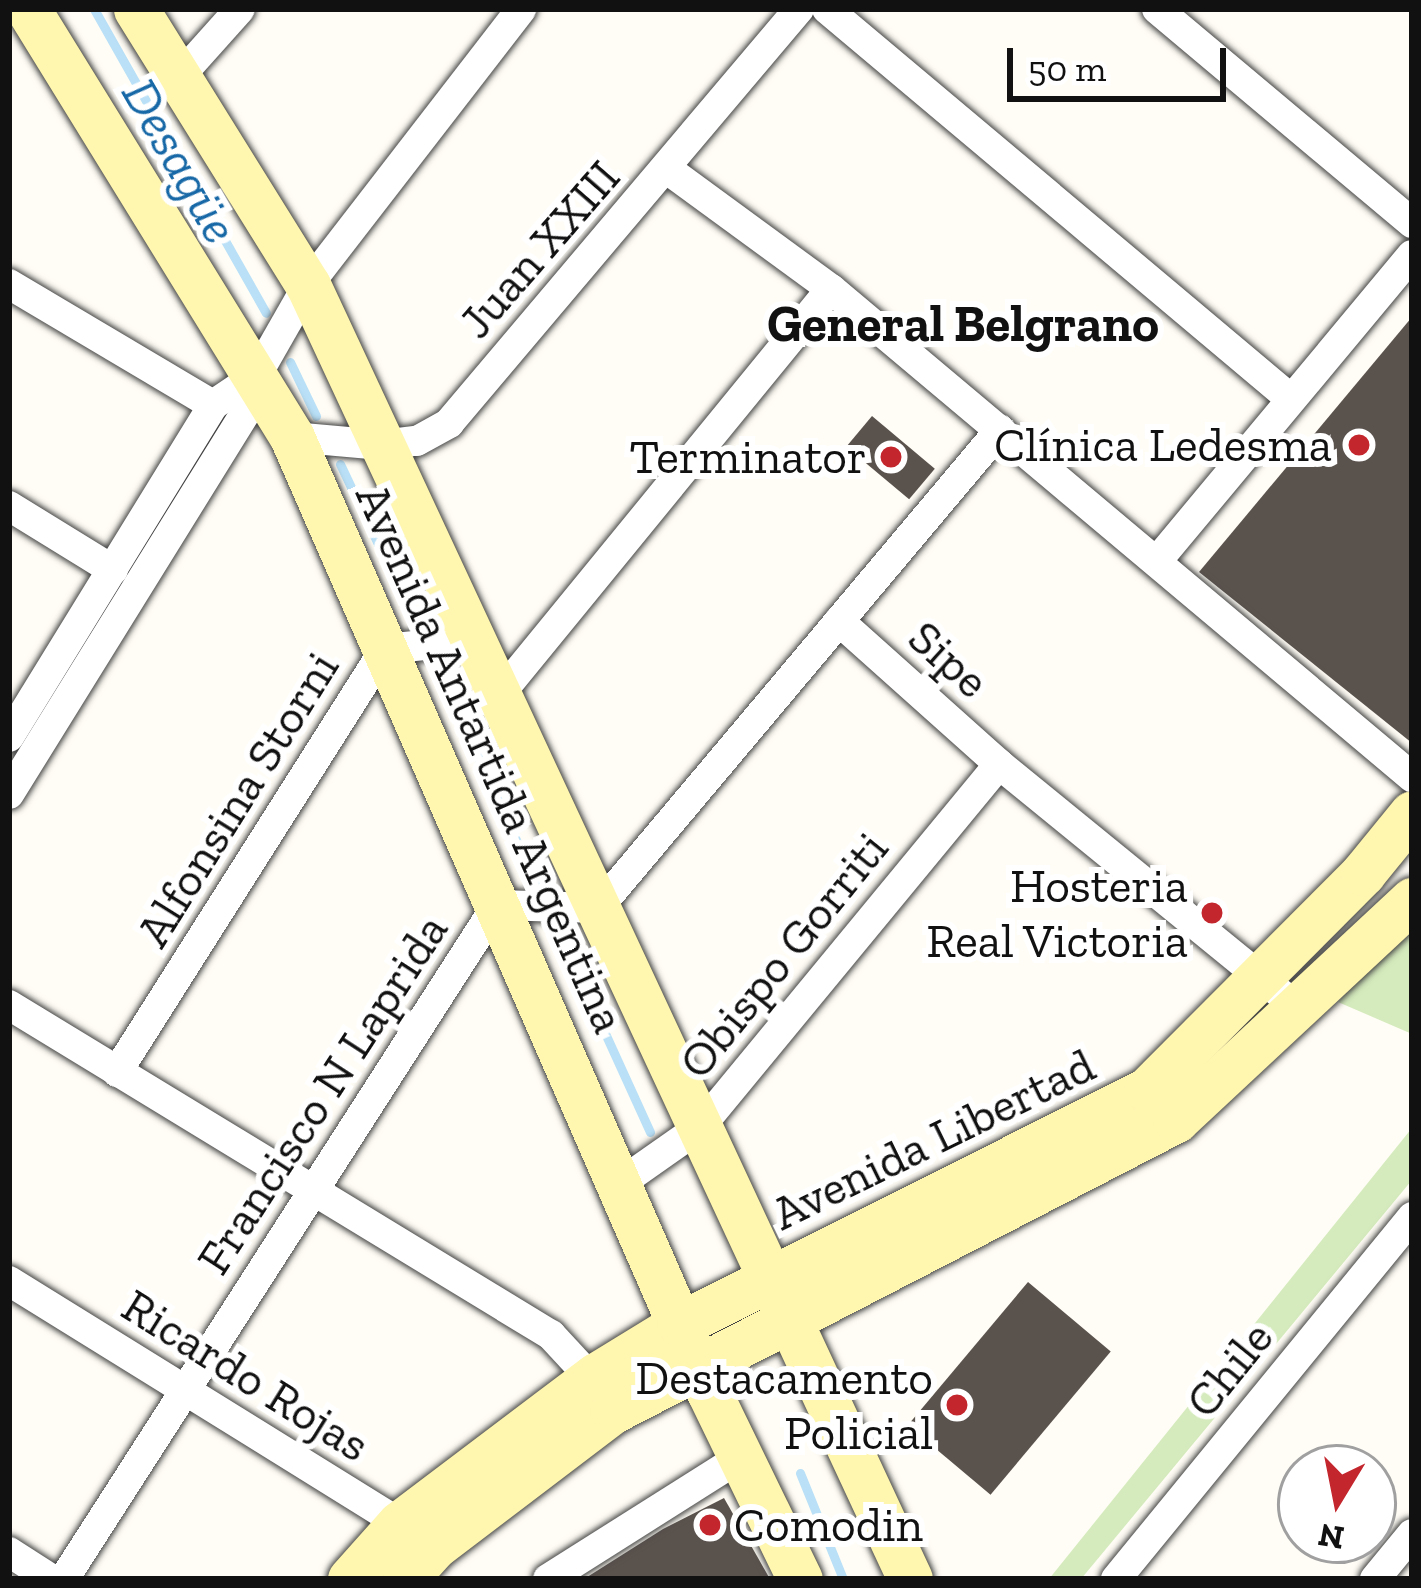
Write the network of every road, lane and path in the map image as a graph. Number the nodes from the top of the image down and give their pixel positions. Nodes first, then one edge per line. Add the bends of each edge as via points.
1 (28, 9) edge
2 (136, 9) edge
3 (240, 9) edge
4 (521, 9) edge
5 (799, 9) edge
6 (827, 9) edge
7 (1157, 9) edge
8 (1194, 20) edge
9 (179, 77) junction
10 (667, 169) junction
11 (1412, 223) edge
12 (1412, 254) edge
13 (9, 284) edge
14 (308, 285) junction
15 (831, 290) junction
16 (256, 376) junction
17 (1291, 399) junction
18 (213, 405) junction
19 (1000, 430) junction
20 (292, 437) junction
21 (382, 445) junction
22 (9, 506) edge
23 (1157, 561) junction
24 (113, 570) junction
25 (839, 621) junction
26 (474, 640) junction
27 (385, 650) junction
28 (499, 695) junction
29 (9, 736) edge
30 (999, 764) junction
31 (1412, 777) edge
32 (9, 794) edge
33 (1412, 813) edge
34 (1412, 900) edge
35 (497, 905) junction
36 (598, 908) junction
37 (1253, 977) junction
38 (9, 1005) edge
39 (1299, 1009) junction
40 (117, 1072) junction
41 (700, 1127) junction
42 (619, 1184) junction
43 (314, 1191) junction
44 (1412, 1217) edge
45 (9, 1281) edge
46 (780, 1299) junction
47 (680, 1324) junction
48 (698, 1366) junction
49 (185, 1390) junction
50 (604, 1394) junction
51 (741, 1457) junction
52 (1412, 1534) edge
53 (413, 1549) edge
54 (9, 1552) edge
55 (51, 1579) edge
56 (64, 1579) edge
57 (350, 1579) edge
58 (548, 1579) edge
59 (800, 1579) edge
60 (910, 1579) edge
61 (1116, 1579) edge
62 (1375, 1579) edge

1 - 16 street, Avenida Antartida Argentina
2 - 9 street, Avenida Antartida Argentina
3 - 9 street
4 - 14 street
5 - 10 street, Juan XXIII
6 - 17 street
7 - 8 street
8 - 11 street
9 - 14 street, Avenida Antartida Argentina
10 - 15 street
10 - 21 street, Juan XXIII via 449,423 417,441
12 - 17 street
13 - 18 street
14 - 16 street
14 - 21 street, Avenida Antartida Argentina
15 - 19 street
15 - 28 street
16 - 18 street
16 - 20 street, Avenida Antartida Argentina
16 - 32 street via 246,412
17 - 23 street
18 - 24 street
19 - 23 street
19 - 25 street
20 - 21 street, Juan XXIII
20 - 27 street, Avenida Antartida Argentina
21 - 26 street, Avenida Antartida Argentina
22 - 24 street
23 - 31 street
24 - 29 street
25 - 30 street, Sipe
25 - 36 street
26 - 27 street, Alfonsina Storni
26 - 28 street, Avenida Antartida Argentina
27 - 35 street, Avenida Antartida Argentina
27 - 40 street, Alfonsina Storni
28 - 36 street, Avenida Antartida Argentina
30 - 37 street, Sipe
30 - 41 street, Obispo Gorriti
33 - 37 street, Avenida Libertad via 1363,873
34 - 39 street, Avenida Libertad
35 - 36 street, Francisco N Laprida
35 - 42 street, Avenida Antartida Argentina
35 - 43 street, Francisco N Laprida
36 - 41 street, Avenida Antartida Argentina
37 - 39 street, Sipe
37 - 46 street, Avenida Libertad via 1147,1090 1108,1117
38 - 40 street
39 - 46 street, Avenida Libertad via 1176,1120 1132,1148
40 - 43 street
41 - 42 street, Obispo Gorriti
41 - 46 street, Avenida Antartida Argentina
42 - 47 street, Avenida Antartida Argentina
43 - 49 street, Francisco N Laprida
43 - 50 street via 551,1335
44 - 61 street, Chile
45 - 49 street, Ricardo Rojas
46 - 47 street, Avenida Libertad
46 - 48 street, Avenida Libertad
46 - 60 street, Avenida Antartida Argentina
47 - 48 street, Avenida Antartida Argentina
47 - 50 street, Avenida Libertad
48 - 50 street, Avenida Libertad
48 - 51 street, Avenida Antartida Argentina
49 - 53 street, Ricardo Rojas
49 - 56 street, Francisco N Laprida
50 - 53 street
51 - 58 street
51 - 59 street, Avenida Antartida Argentina
52 - 62 street
53 - 57 street
54 - 55 street

